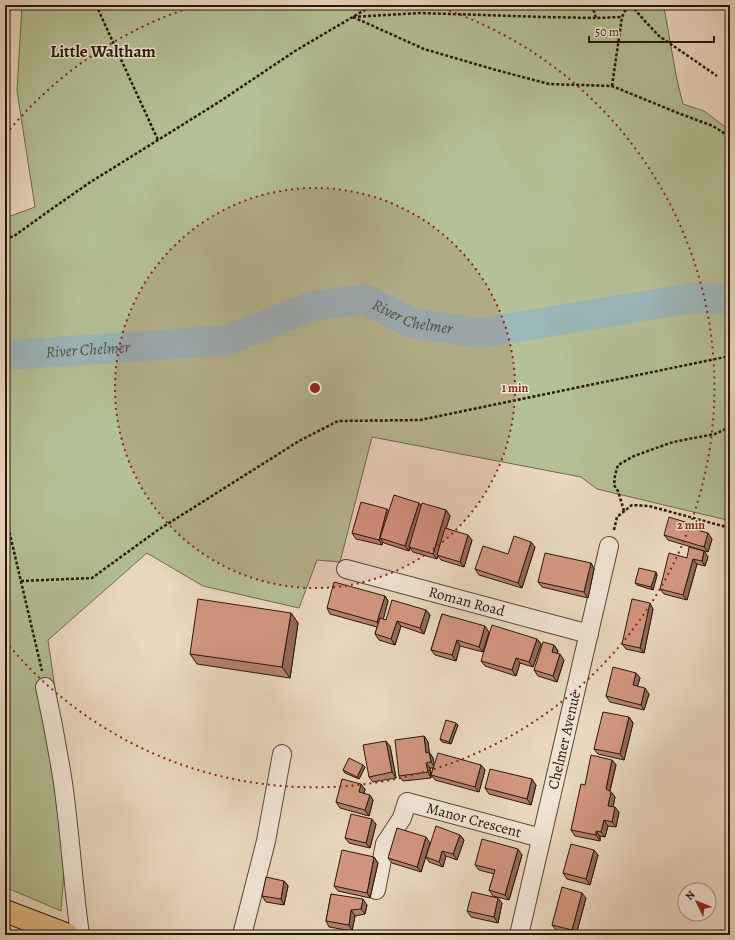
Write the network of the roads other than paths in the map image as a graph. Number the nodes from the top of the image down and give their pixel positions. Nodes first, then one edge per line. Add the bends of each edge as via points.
1 (609, 546) road end
2 (346, 568) dead end
3 (589, 634) junction
4 (46, 687) road end
5 (282, 754) dead end
6 (541, 838) junction
7 (376, 890) dead end
8 (5, 911) edge
9 (68, 935) edge
10 (80, 935) edge
11 (242, 935) edge
12 (519, 935) edge

1 - 3 street, Chelmer Avenue
2 - 3 street, Roman Road
3 - 6 street, Chelmer Avenue
4 - 10 street via 63,785
5 - 11 street via 266,842
6 - 7 street, Manor Crescent via 407,802 402,818 385,844
6 - 12 street, Chelmer Avenue
8 - 9 main road

